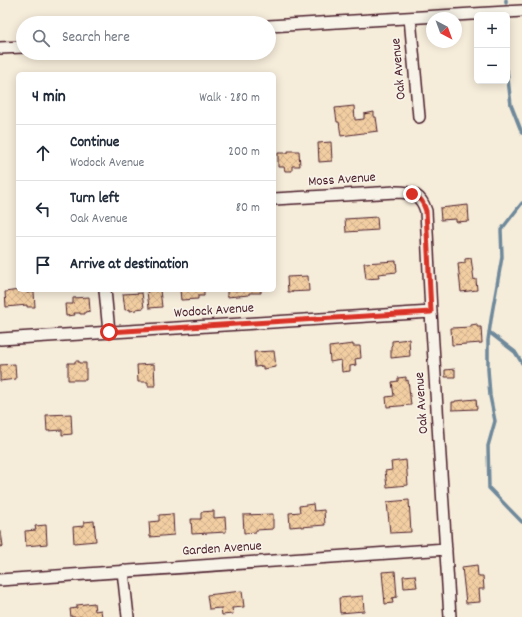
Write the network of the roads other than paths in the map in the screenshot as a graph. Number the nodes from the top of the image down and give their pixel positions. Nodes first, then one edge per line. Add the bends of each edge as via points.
1 (522, 11) edge
2 (410, 18) junction
3 (276, 26) edge
4 (16, 47) edge
5 (0, 48) edge
6 (419, 118) dead end
7 (412, 194) joint
8 (276, 199) edge
9 (105, 292) edge
10 (431, 312) junction
11 (109, 332) junction
12 (0, 339) edge
13 (446, 549) junction
14 (123, 571) junction
15 (0, 580) edge
16 (128, 617) edge
17 (450, 617) edge

1 - 2 street
2 - 3 street
2 - 6 street, Oak Avenue
4 - 5 street
7 - 8 street, Moss Avenue via 396,192
7 - 10 street, Oak Avenue via 424,203 426,211
9 - 11 street
10 - 11 street, Wodock Avenue
10 - 13 street, Oak Avenue
11 - 12 street, Wodock Avenue
13 - 14 street, Garden Avenue
13 - 17 street, Oak Avenue
14 - 15 street, Garden Avenue
14 - 16 street

